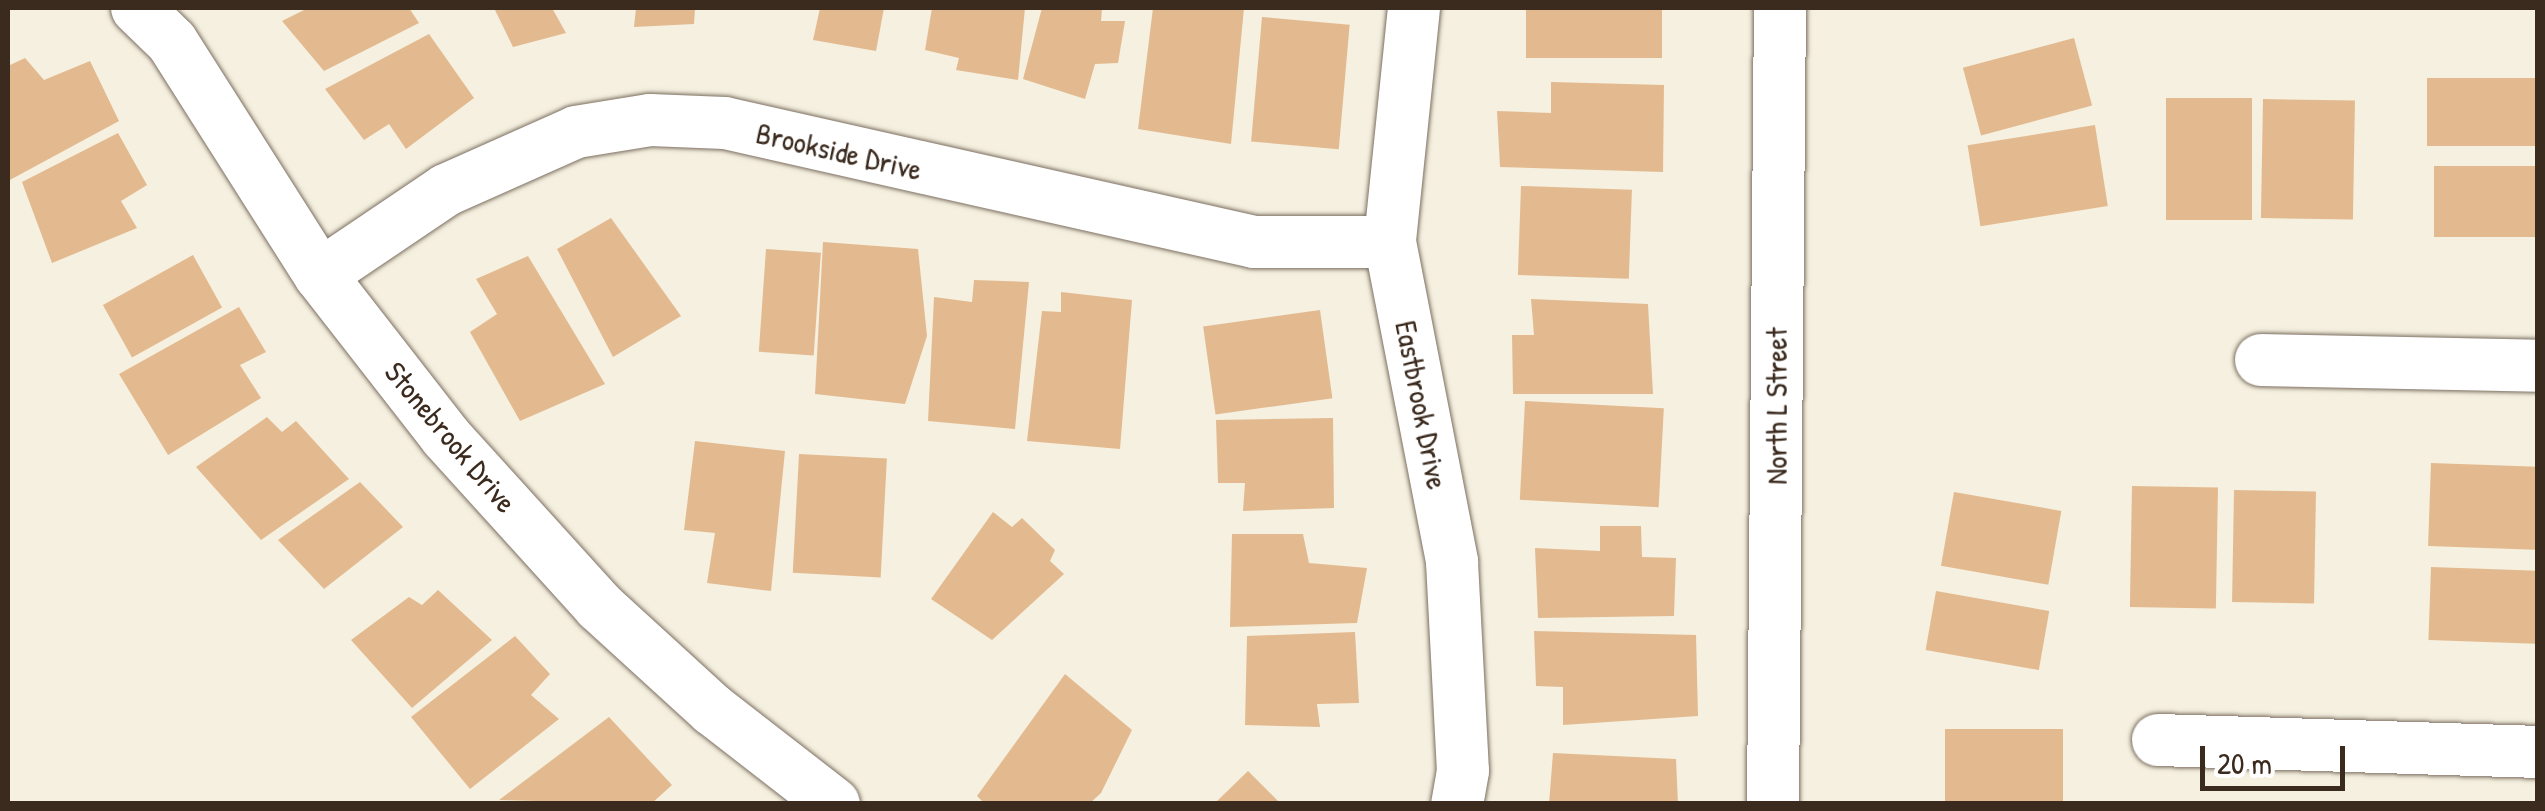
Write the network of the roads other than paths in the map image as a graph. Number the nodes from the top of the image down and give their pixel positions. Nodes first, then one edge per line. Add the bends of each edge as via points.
1 (138, 8) edge
2 (1414, 8) edge
3 (1780, 8) edge
4 (1390, 242) junction
5 (320, 275) junction
6 (2261, 360) dead end
7 (2538, 366) edge
8 (2158, 740) dead end
9 (2538, 752) edge
10 (834, 804) edge
11 (1456, 804) edge
12 (1773, 804) edge

1 - 5 street, Stonebrook Drive via 172,42
2 - 4 street, Eastbrook Drive
3 - 12 street, North L Street
4 - 5 street, Brookside Drive via 1254,242 725,124 650,120 576,132 446,190
4 - 11 street, Eastbrook Drive via 1452,562 1463,771
5 - 10 street, Stonebrook Drive via 446,437 599,606 713,710
6 - 7 street
8 - 9 street

